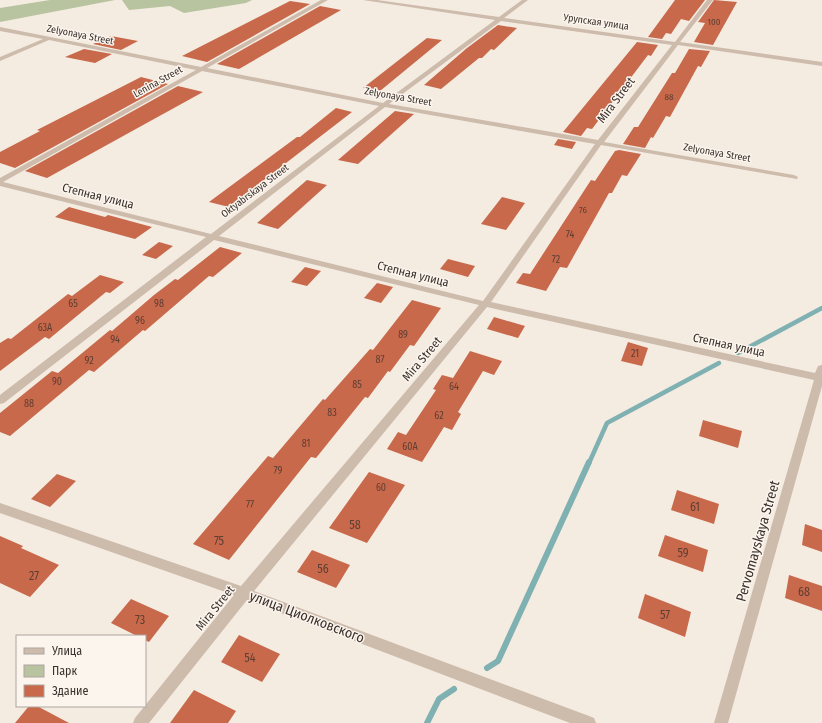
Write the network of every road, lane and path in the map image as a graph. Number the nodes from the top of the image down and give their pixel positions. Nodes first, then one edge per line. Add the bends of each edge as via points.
1 (325, 0) edge
2 (366, 0) edge
3 (525, 0) edge
4 (710, 0) edge
5 (500, 18) junction
6 (0, 29) edge
7 (48, 39) junction
8 (676, 43) junction
9 (0, 59) edge
10 (822, 64) edge
11 (202, 69) junction
12 (384, 105) junction
13 (600, 142) junction
14 (794, 177) dead end
15 (0, 183) edge
16 (212, 236) junction
17 (485, 304) junction
18 (821, 375) edge
19 (0, 400) edge
20 (0, 508) edge
21 (244, 593) junction
22 (140, 723) edge
23 (589, 723) edge
24 (721, 723) edge

1 - 11 street, Lenina Street
2 - 5 street, Урупская улица
3 - 5 street, Oktyabrskaya Street
4 - 8 street, Mira Street
5 - 8 street, Урупская улица
5 - 12 street, Oktyabrskaya Street
6 - 7 street, Zelyonaya Street
7 - 9 street
7 - 11 street, Zelyonaya Street
8 - 10 street, Урупская улица
8 - 13 street, Mira Street
11 - 12 street, Zelyonaya Street
11 - 15 street, Lenina Street
12 - 13 street, Zelyonaya Street
12 - 16 street, Oktyabrskaya Street
13 - 14 street, Zelyonaya Street
13 - 17 street, Mira Street
15 - 16 street, Степная улица
16 - 17 street, Степная улица
16 - 19 street, Oktyabrskaya Street
17 - 18 street, Степная улица
17 - 21 street, Mira Street
18 - 24 street, Pervomayskaya Street
20 - 21 street, улица Циолковского
21 - 22 street, Mira Street
21 - 23 street, улица Циолковского

